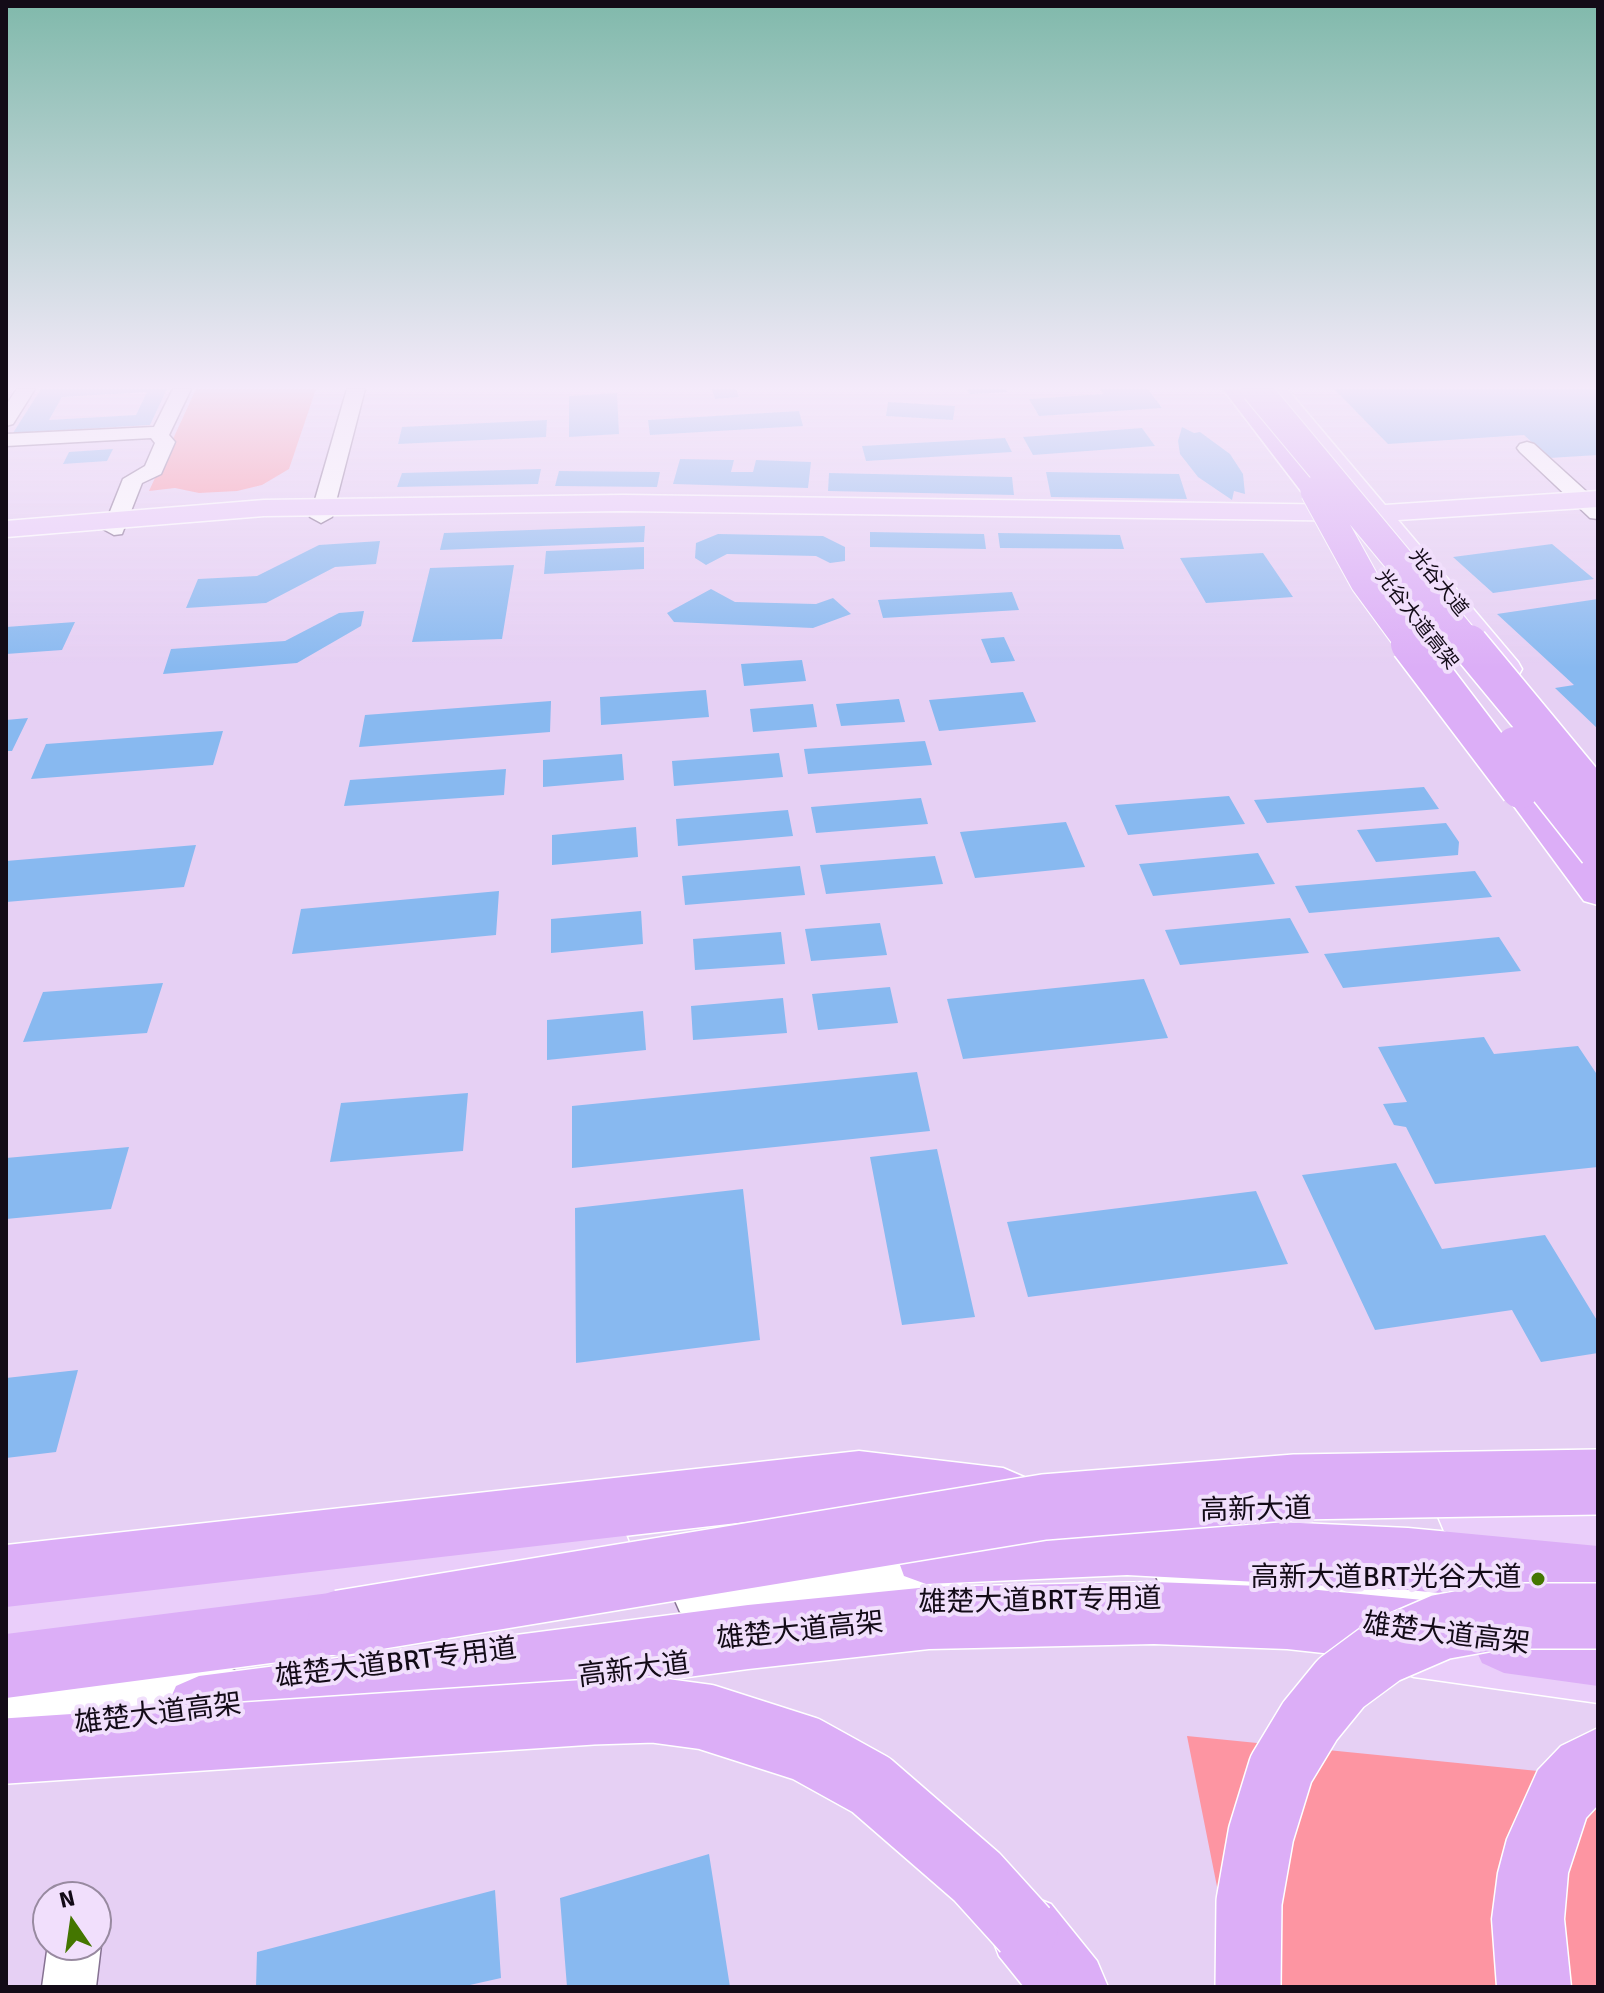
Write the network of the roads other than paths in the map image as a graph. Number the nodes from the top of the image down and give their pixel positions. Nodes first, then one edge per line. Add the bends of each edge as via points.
1 (132, 482) edge
2 (330, 482) edge
3 (1298, 482) edge
4 (1309, 482) edge
5 (1333, 482) edge
6 (1353, 482) edge
7 (1567, 482) edge
8 (1594, 505) edge
9 (1330, 508) junction
10 (322, 512) junction
11 (1383, 517) junction
12 (116, 525) junction
13 (6, 529) edge
14 (6, 538) edge
15 (1598, 780) edge
16 (1598, 800) edge
17 (1598, 851) edge
18 (1598, 869) edge
19 (1598, 891) edge
20 (1598, 1482) edge
21 (1121, 1513) junction
22 (1598, 1525) edge
23 (6, 1576) edge
24 (1598, 1577) edge
25 (6, 1616) edge
26 (1598, 1618) edge
27 (340, 1623) junction
28 (1598, 1645) edge
29 (1598, 1654) edge
30 (6, 1666) edge
31 (1598, 1674) edge
32 (6, 1683) edge
33 (6, 1715) edge
34 (6, 1734) edge
35 (6, 1752) edge
36 (1598, 1762) edge
37 (72, 1961) edge
38 (69, 1987) edge
39 (1071, 1987) edge
40 (1248, 1987) edge
41 (1534, 1987) edge

1 - 12 street
2 - 10 street
3 - 9 main road
4 - 9 highway, 光谷大道高架
5 - 16 highway, 光谷大道高架, bridge
6 - 11 main road, 光谷大道
7 - 8 street
8 - 11 main road
9 - 10 main road
9 - 11 main road
9 - 17 highway, 光谷大道高架, bridge
9 - 18 main road, 光谷大道 via 1348,542
9 - 19 highway, bridge via 1365,582
10 - 12 main road
11 - 15 main road, 光谷大道
12 - 13 main road
12 - 14 main road
20 - 27 highway, bridge via 1296,1487 1044,1507
21 - 22 main road, 高新大道 via 1385,1509 1496,1513
21 - 23 highway via 859,1480
21 - 25 main road, 高新大道 via 864,1522
24 - 27 highway, bridge via 1279,1552 1127,1545 991,1549
26 - 32 street, 雄楚大道BRT专用道 via 1148,1574 923,1573 744,1590
26 - 40 highway, bridge via 1502,1616 1441,1627 1383,1652 1341,1683 1281,1769 1265,1821 1249,1902
27 - 30 highway
28 - 33 street, 雄楚大道BRT专用道 via 1338,1611 1155,1599 924,1603 733,1620
29 - 34 highway, 雄楚大道高架, bridge via 1287,1618 1140,1613 929,1618
31 - 35 main road, 高新大道 via 1293,1636 946,1634
35 - 39 highway, bridge via 592,1712 654,1710 706,1717 806,1749 871,1785 977,1877
36 - 41 highway via 1562,1794 1542,1839 1528,1919
37 - 38 street

